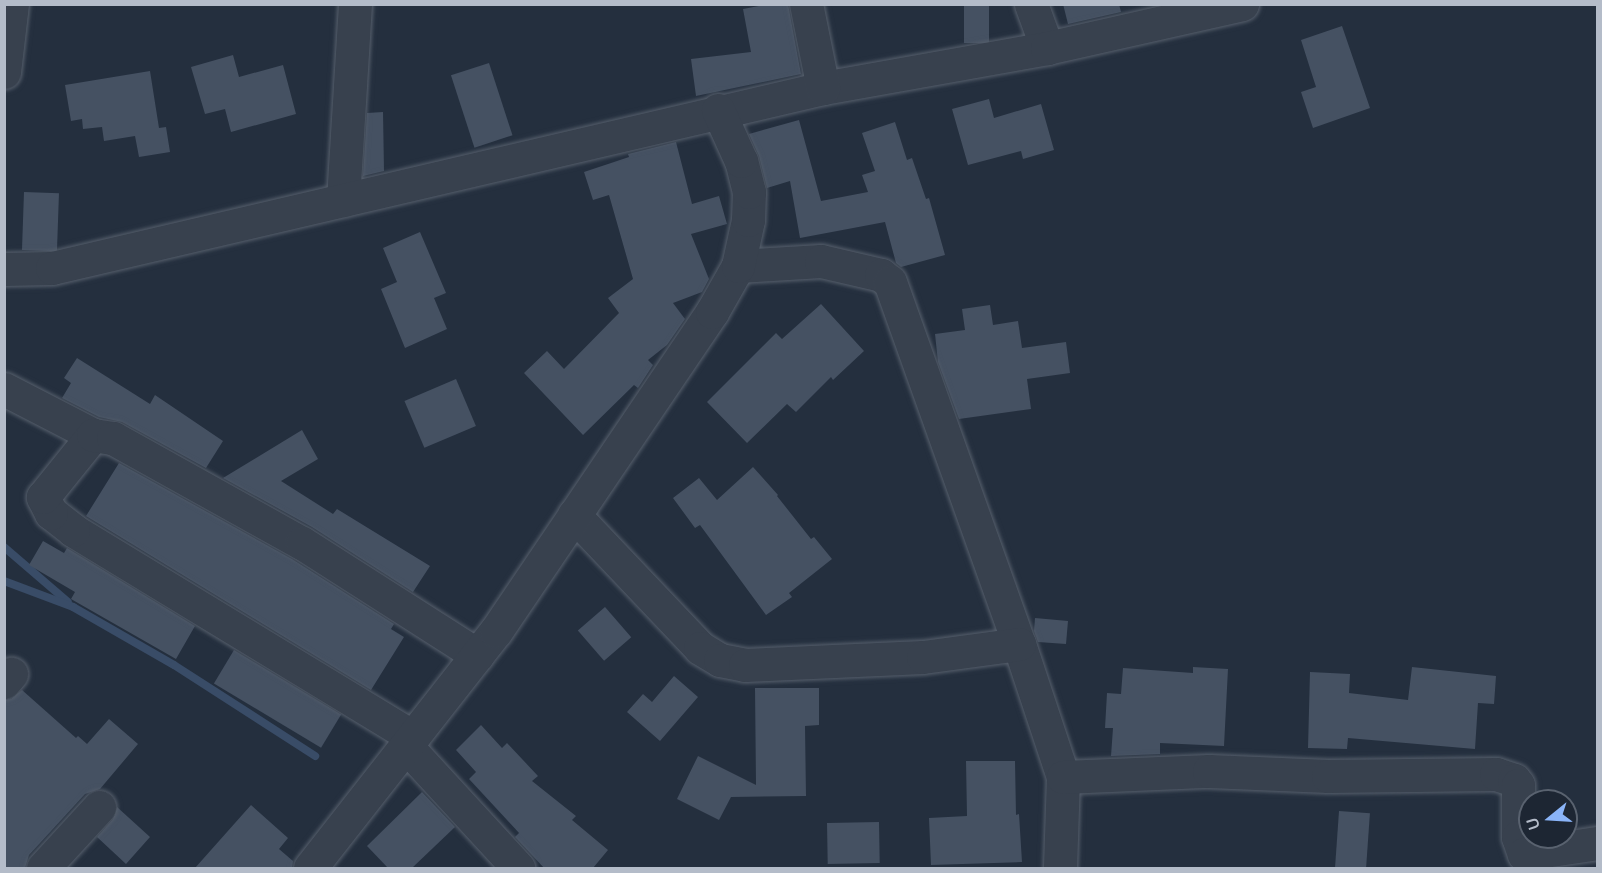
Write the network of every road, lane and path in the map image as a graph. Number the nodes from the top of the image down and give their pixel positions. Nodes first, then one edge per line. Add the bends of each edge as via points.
1 (12, 4) edge
2 (355, 4) edge
3 (806, 4) edge
4 (1031, 4) edge
5 (1242, 4) edge
6 (1047, 48) junction
7 (4, 72) edge
8 (823, 88) junction
9 (718, 110) junction
10 (343, 200) junction
11 (738, 266) junction
12 (4, 269) edge
13 (4, 389) edge
14 (93, 435) junction
15 (574, 515) junction
16 (1019, 644) junction
17 (477, 655) junction
18 (409, 742) junction
19 (1063, 777) junction
20 (99, 807) dead end
21 (1598, 843) edge
22 (43, 868) edge
23 (310, 868) edge
24 (518, 868) edge
25 (1060, 868) edge

1 - 7 street
2 - 10 street
3 - 8 street
4 - 6 street
5 - 6 street
6 - 8 street
8 - 9 street
9 - 10 street
9 - 11 street via 741,161 749,192 748,220
10 - 12 street via 52,268
11 - 15 street via 712,312
11 - 16 street via 821,261 881,275 890,282
13 - 14 street
14 - 17 street via 113,438 302,543
14 - 18 street via 43,497 51,513
15 - 16 street via 700,648 720,660 745,665 923,657
15 - 17 street
16 - 19 street
17 - 18 street
18 - 23 street
18 - 24 street
19 - 21 street via 1209,771 1328,776 1496,774 1518,785 1518,837 1524,854
19 - 25 street
20 - 22 street

